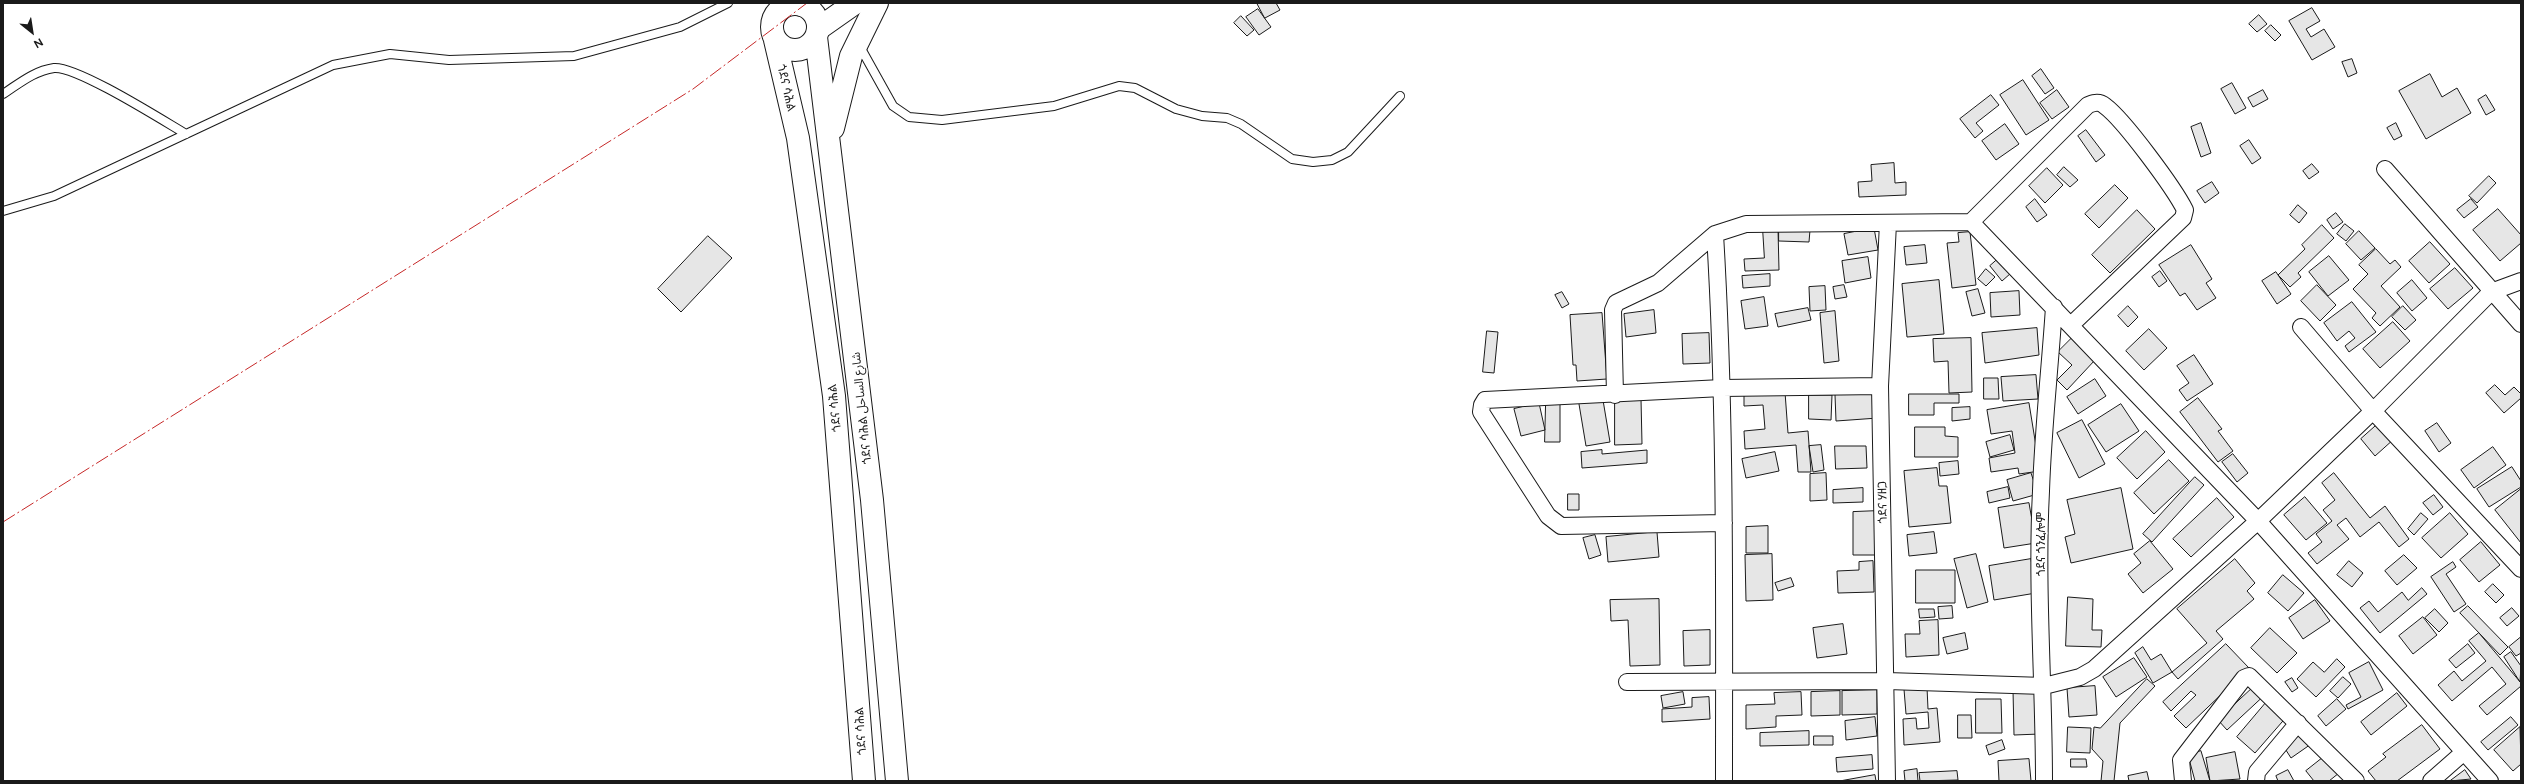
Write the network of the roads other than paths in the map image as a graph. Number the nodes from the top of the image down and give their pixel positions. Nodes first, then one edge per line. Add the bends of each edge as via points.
1 (728, 3) edge
2 (764, 3) edge
3 (855, 3) edge
4 (877, 3) edge
5 (801, 4) edge
6 (817, 33) junction
7 (774, 34) junction
8 (857, 43) junction
9 (3, 94) edge
10 (1400, 96) dead end
11 (186, 134) junction
12 (829, 142) junction
13 (2386, 169) dead end
14 (835, 191) junction
15 (806, 196) junction
16 (3, 211) edge
17 (1971, 222) junction
18 (1888, 223) junction
19 (1715, 234) junction
20 (2521, 281) edge
21 (2491, 292) junction
22 (2054, 307) junction
23 (2521, 324) edge
24 (2071, 325) junction
25 (2301, 327) dead end
26 (1880, 386) junction
27 (1722, 388) junction
28 (1615, 395) junction
29 (2373, 411) junction
30 (867, 455) junction
31 (839, 457) junction
32 (2258, 521) junction
33 (1724, 523) junction
34 (2521, 569) edge
35 (1724, 680) junction
36 (1887, 681) junction
37 (1627, 682) dead end
38 (2044, 686) junction
39 (2298, 723) junction
40 (2464, 752) junction
41 (864, 781) edge
42 (897, 781) edge
43 (1724, 781) edge
44 (1887, 781) edge
45 (2044, 781) edge
46 (2183, 781) edge
47 (2256, 781) edge
48 (2356, 781) edge
49 (2431, 781) edge
50 (2490, 781) edge

1 - 11 lane via 680,27 574,56 449,60 390,54 332,65
2 - 7 main road, ጎደና ሳሕል
3 - 6 main road, ጎደና ሳሕል
4 - 8 main road
5 - 6 main road via 814,14
5 - 7 main road via 786,6 780,10 776,15
6 - 7 main road, ጎደና ሳሕል via 807,47 793,50 780,45
6 - 12 main road, ጎደና ሳሕል شارع الساحل
7 - 15 main road, ጎደና ሳሕል via 798,138
8 - 10 lane via 893,106 909,117 942,120 1054,106 1119,86 1135,88 1176,109 1202,116 1227,118 1241,124 1292,159 1313,162 1332,160 1348,152
8 - 12 main road via 851,56
9 - 11 lane via 35,72 56,68 82,76
11 - 16 lane via 54,196
12 - 14 main road, ጎደና ሳሕል شارع الساحل
13 - 21 street
14 - 15 main road
14 - 30 main road, ጎደና ሳሕል شارع الساحل
15 - 31 main road, ጎደና ሳሕል via 834,396
17 - 18 street
17 - 22 street
17 - 24 street via 2088,105 2097,102 2104,105 2128,129 2185,210 2183,218
18 - 19 street via 1746,224
18 - 26 street, ጎደና ሃዘጋ
19 - 27 street
19 - 28 street via 1658,283 1616,303 1613,310
20 - 21 street
21 - 23 street
21 - 29 street
22 - 24 street
22 - 38 street, ጎደና ጎንፈሎም via 2041,491 2040,640
24 - 32 street
25 - 29 street
26 - 27 street
26 - 36 street, ጎደና ሃዘጋ
27 - 28 street
27 - 33 street
28 - 33 street via 1485,400 1481,412 1548,516 1561,526
29 - 32 street
29 - 34 street
30 - 31 main road
30 - 42 main road, ጎደና ሳሕል شارع الساحل
31 - 41 main road, ጎደና ሳሕል
32 - 38 street via 2094,669 2080,677
32 - 40 street
33 - 35 street
35 - 36 street
35 - 37 street
35 - 43 street
36 - 38 street
36 - 44 street, ጎደና ሃዘጋ
38 - 45 street, ጎደና ጎንፈሎም
39 - 46 street via 2252,678 2244,678 2182,760
39 - 47 street via 2257,772
39 - 48 street
40 - 49 street
40 - 50 street

